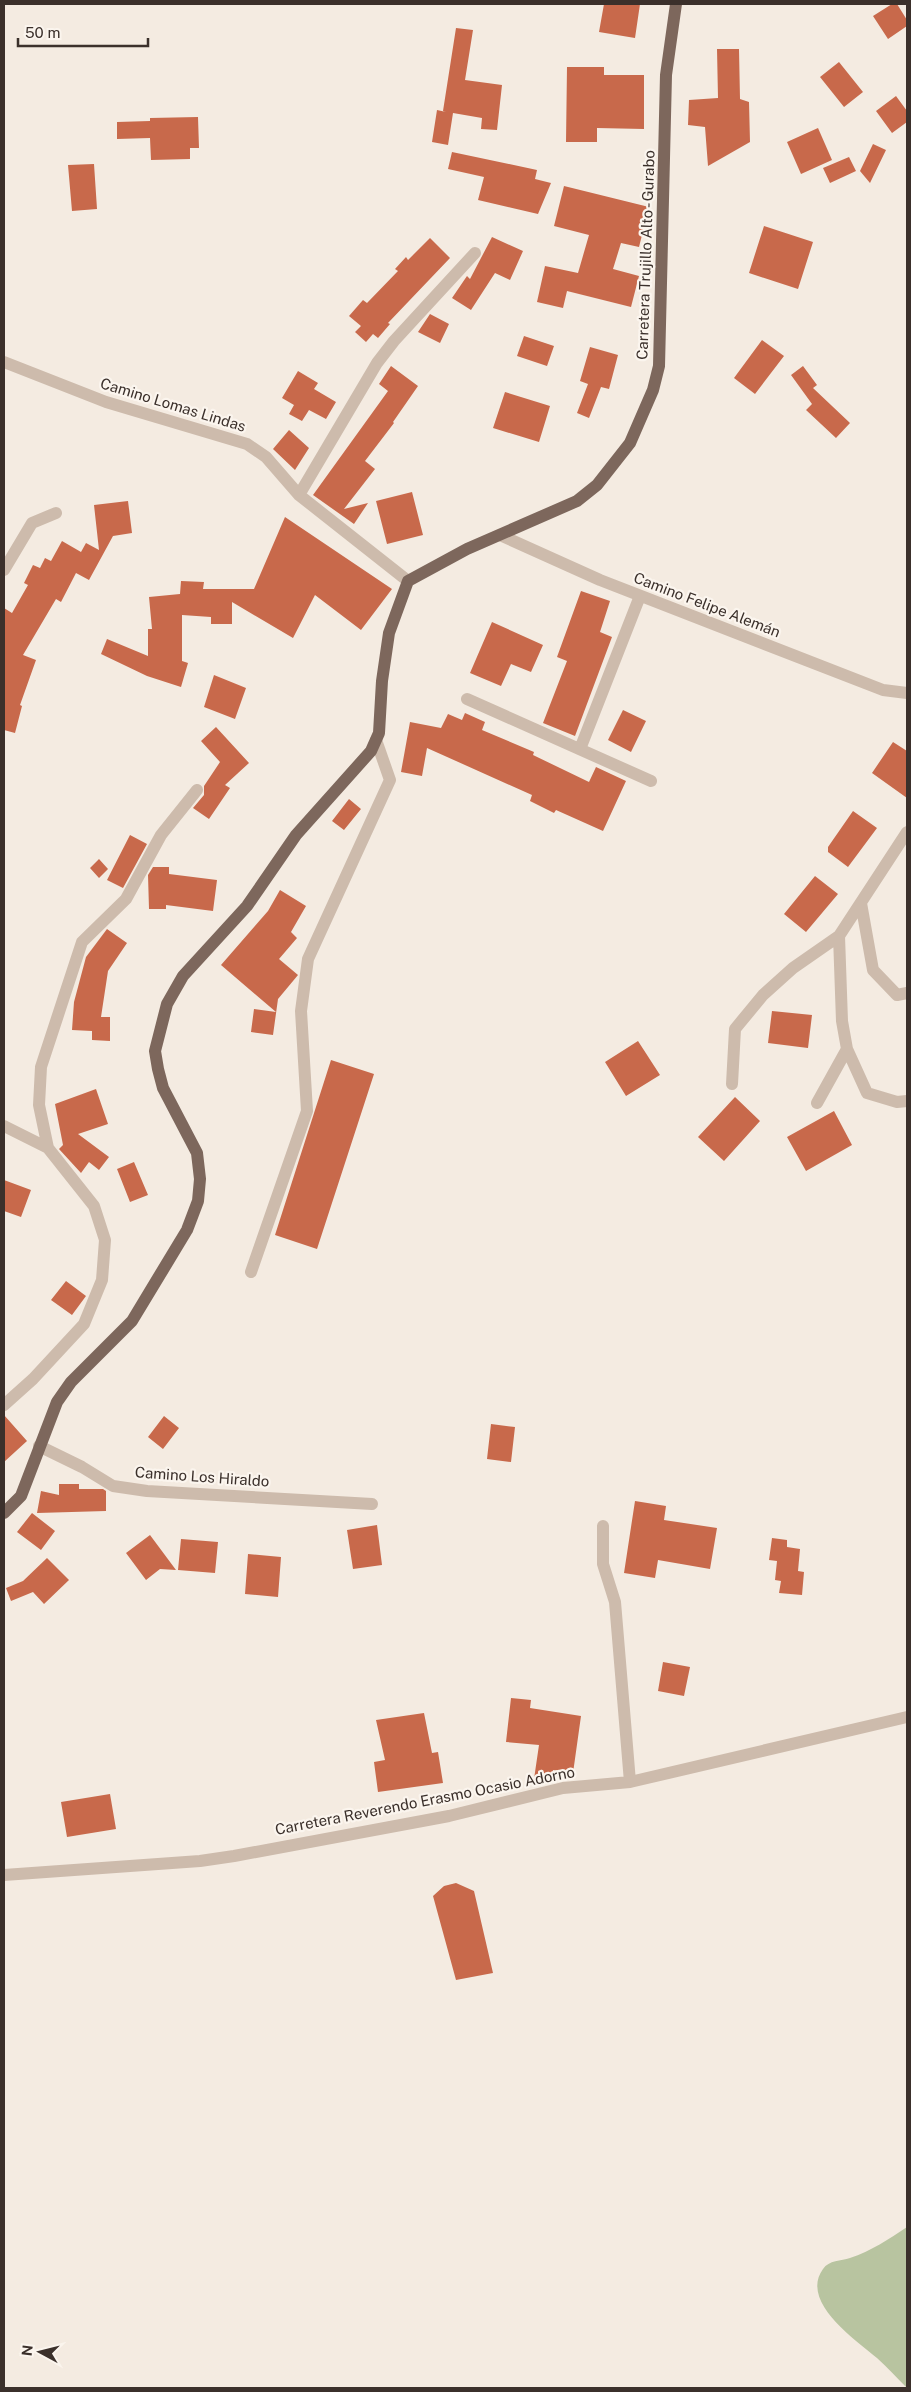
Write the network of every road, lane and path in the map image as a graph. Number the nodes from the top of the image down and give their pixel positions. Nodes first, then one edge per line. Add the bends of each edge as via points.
1 (676, 4) edge
2 (475, 253) dead end
3 (4, 362) edge
4 (299, 495) junction
5 (56, 513) dead end
6 (500, 535) junction
7 (4, 570) edge
8 (408, 581) junction
9 (640, 596) junction
10 (907, 693) edge
11 (467, 699) dead end
12 (376, 740) junction
13 (580, 749) junction
14 (651, 781) dead end
15 (196, 790) dead end
16 (907, 832) edge
17 (861, 903) junction
18 (839, 936) junction
19 (902, 994) edge
20 (907, 1005) edge
21 (847, 1048) junction
22 (732, 1084) dead end
23 (907, 1101) edge
24 (817, 1103) dead end
25 (4, 1126) edge
26 (48, 1148) junction
27 (251, 1272) dead end
28 (4, 1405) edge
29 (39, 1446) junction
30 (372, 1504) dead end
31 (4, 1513) edge
32 (603, 1526) dead end
33 (907, 1717) edge
34 (630, 1782) junction
35 (4, 1874) edge

1 - 6 main road, Carretera Trujillo Alto - Gurabo via 666,75 659,366 653,390 630,444 597,485 577,502
2 - 4 street via 377,363
3 - 4 street, Camino Lomas Lindas via 106,402 247,444 266,457
4 - 8 street, Camino Lomas Lindas
5 - 7 street via 32,523
6 - 8 main road, Carretera Trujillo Alto - Gurabo
6 - 9 street, Camino Felipe Alemán
8 - 12 main road via 389,633
9 - 10 street, Camino Felipe Alemán via 883,690
9 - 13 street
11 - 13 street
12 - 27 street via 390,780 308,959 301,1011 307,1111
12 - 29 main road via 371,751 296,835 247,906 183,976 167,1004 155,1051 163,1088 196,1153 200,1180 198,1201 187,1230 132,1321 70,1382 57,1402
13 - 14 street
15 - 26 street via 161,835 126,899 82,942 41,1067 39,1106
16 - 17 street
17 - 18 street
17 - 19 street via 873,970
18 - 21 street via 842,1021
18 - 22 street via 793,968 736,1028
19 - 20 street
21 - 23 street via 867,1092 897,1102
21 - 24 street
25 - 26 street
26 - 28 street via 94,1206 104,1240 102,1280 84,1324
29 - 30 street, Camino Los Hiraldo via 113,1486 147,1491
29 - 31 main road via 21,1496
32 - 34 street via 603,1564 615,1602
33 - 34 street, Carretera Reverendo Erasmo Ocasio Adorno
34 - 35 street, Carretera Reverendo Erasmo Ocasio Adorno via 563,1788 450,1816 225,1858

